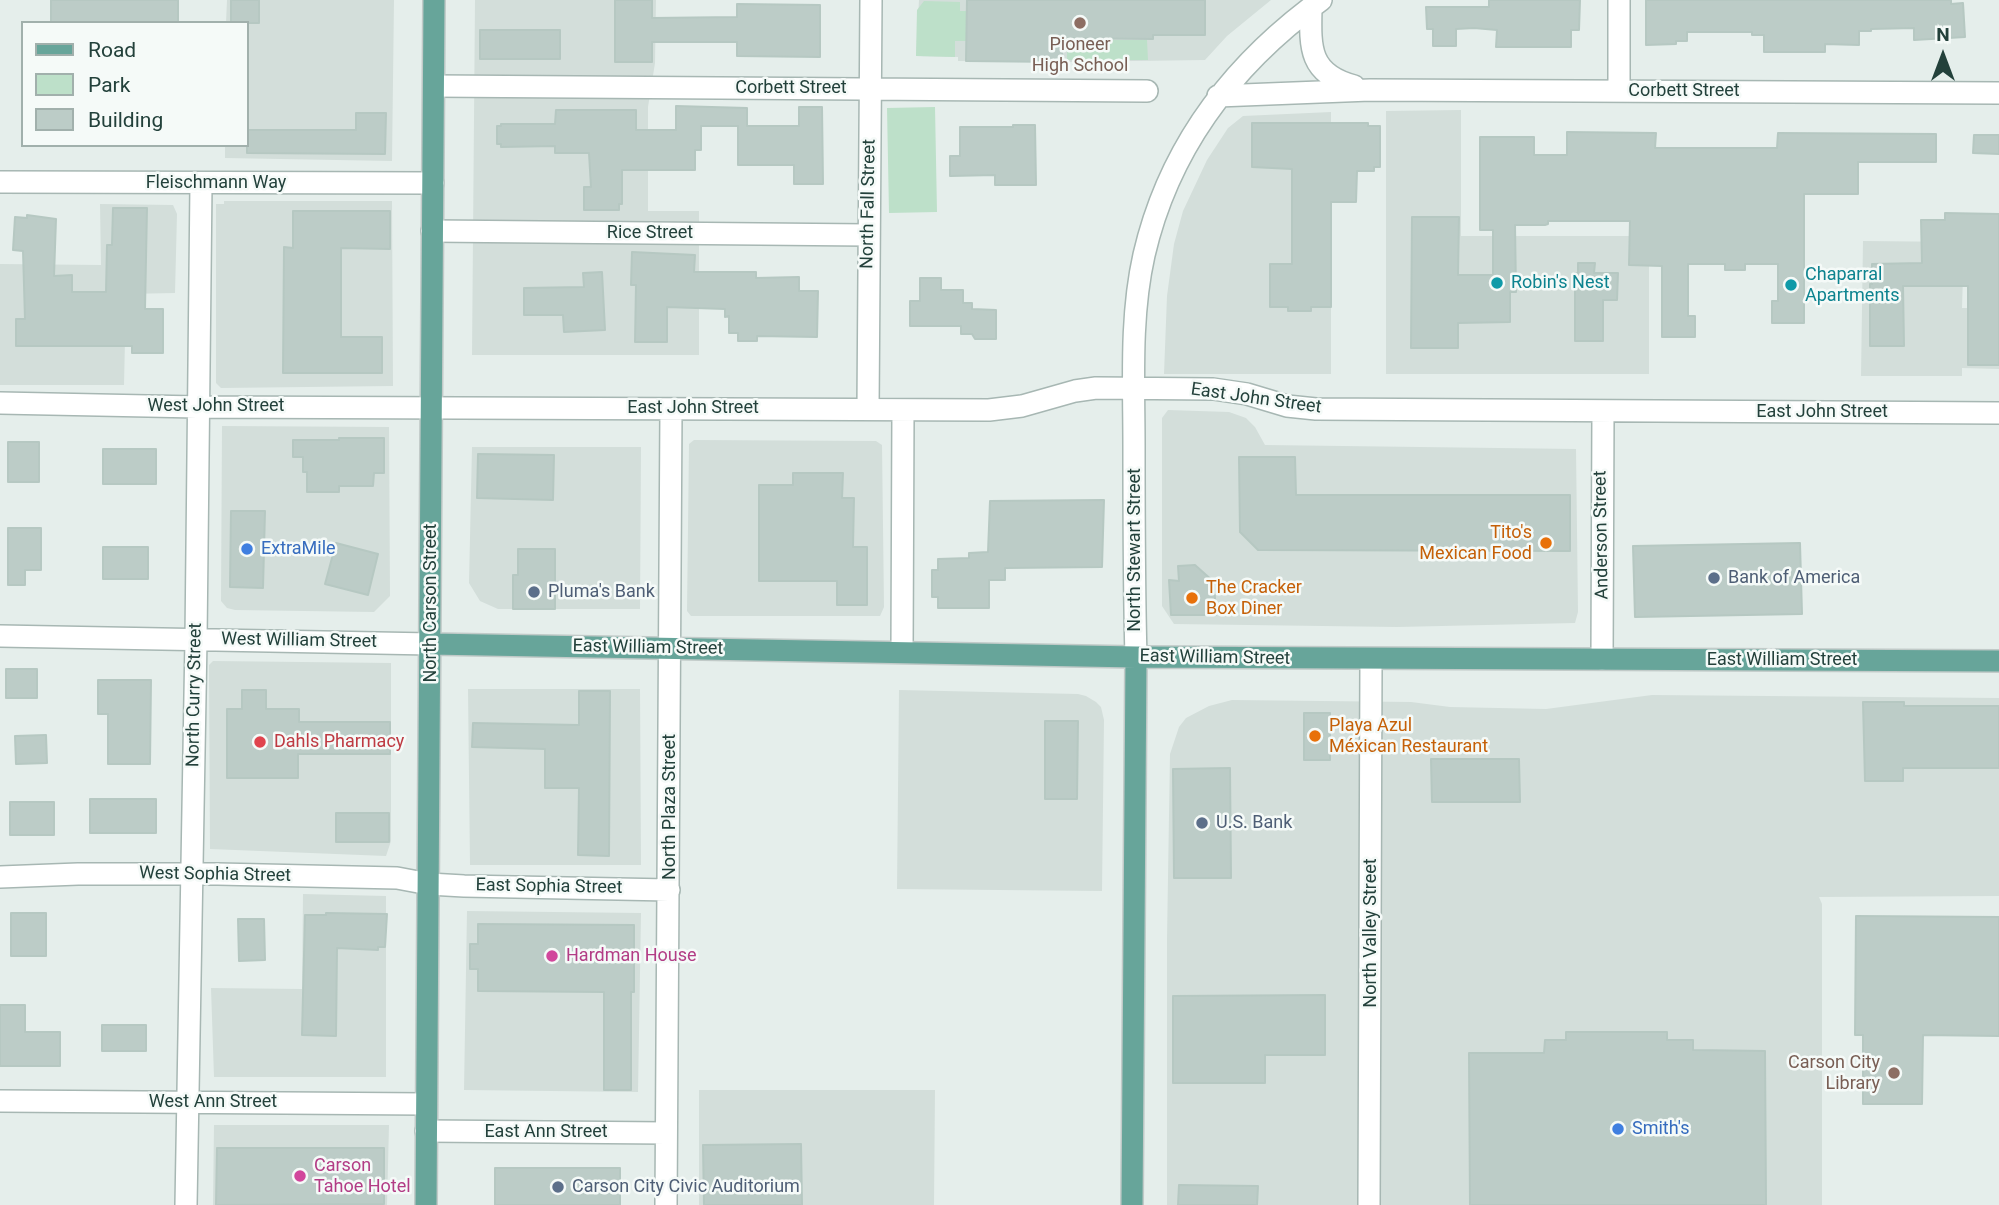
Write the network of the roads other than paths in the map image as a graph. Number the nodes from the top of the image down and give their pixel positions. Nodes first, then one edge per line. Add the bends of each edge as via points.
1 (434, 0) edge
2 (871, 0) edge
3 (1619, 0) edge
4 (1316, 4) edge
5 (434, 86) junction
6 (870, 89) junction
7 (1370, 90) junction
8 (1147, 91) dead end
9 (1619, 91) junction
10 (1999, 93) edge
11 (1218, 96) junction
12 (0, 182) edge
13 (433, 183) junction
14 (201, 184) junction
15 (432, 231) junction
16 (868, 235) junction
17 (1134, 388) junction
18 (0, 403) edge
19 (197, 407) junction
20 (432, 407) junction
21 (671, 408) junction
22 (868, 409) junction
23 (903, 410) junction
24 (1603, 411) junction
25 (1999, 413) edge
26 (0, 636) edge
27 (196, 639) junction
28 (431, 644) junction
29 (670, 649) junction
30 (902, 652) junction
31 (1136, 657) junction
32 (1602, 659) junction
33 (1371, 660) junction
34 (1999, 661) edge
35 (191, 874) junction
36 (0, 877) edge
37 (429, 884) junction
38 (670, 890) junction
39 (0, 1101) edge
40 (186, 1101) junction
41 (426, 1104) junction
42 (426, 1131) junction
43 (666, 1133) junction
44 (186, 1205) edge
45 (426, 1205) edge
46 (666, 1205) edge
47 (1132, 1205) edge
48 (1368, 1205) edge

1 - 5 main road, North Carson Street
2 - 6 street, North Fall Street
3 - 9 street
4 - 7 street, Corbett Street via 1311,48 1320,67 1337,81
4 - 11 street, North Stewart Street via 1262,48
5 - 6 street, Corbett Street
5 - 13 main road, North Carson Street
6 - 8 street, Corbett Street
6 - 16 street, North Fall Street
7 - 9 street, Corbett Street
7 - 11 street, Corbett Street
9 - 10 street, Corbett Street
11 - 17 street, North Stewart Street via 1176,165 1156,211 1138,298
12 - 14 street, Fleischmann Way
13 - 14 street, Fleischmann Way
13 - 15 main road, North Carson Street
14 - 19 street, North Curry Street
15 - 16 street, Rice Street
15 - 20 main road, North Carson Street
16 - 22 street, North Fall Street
17 - 23 street, East John Street via 1083,389 989,410
17 - 24 street, East John Street via 1213,389 1316,409
17 - 31 street, North Stewart Street
18 - 19 street, West John Street
19 - 20 street, West John Street
19 - 27 street, North Curry Street
20 - 21 street, East John Street
20 - 28 main road, North Carson Street
21 - 22 street, East John Street
21 - 29 street, North Plaza Street
22 - 23 street, East John Street
23 - 30 street
24 - 25 street, East John Street
24 - 32 street, Anderson Street
26 - 27 street, West William Street
27 - 28 street, West William Street
27 - 35 street, North Curry Street
28 - 29 main road, East William Street
28 - 37 main road, North Carson Street
29 - 30 main road, East William Street
29 - 38 street, North Plaza Street
30 - 31 main road, East William Street
31 - 33 main road, East William Street
31 - 47 main road, North Stewart Street
32 - 33 main road, East William Street
32 - 34 main road, East William Street
33 - 48 street, North Valley Street
35 - 36 street, West Sophia Street
35 - 37 street, West Sophia Street via 397,878
35 - 40 street, North Curry Street
37 - 38 street, East Sophia Street
37 - 41 main road, North Carson Street
38 - 43 street, North Plaza Street
39 - 40 street, West Ann Street
40 - 41 street, West Ann Street
40 - 44 street, North Curry Street
41 - 42 main road, North Carson Street
42 - 43 street, East Ann Street
42 - 45 main road, North Carson Street
43 - 46 street, North Plaza Street

